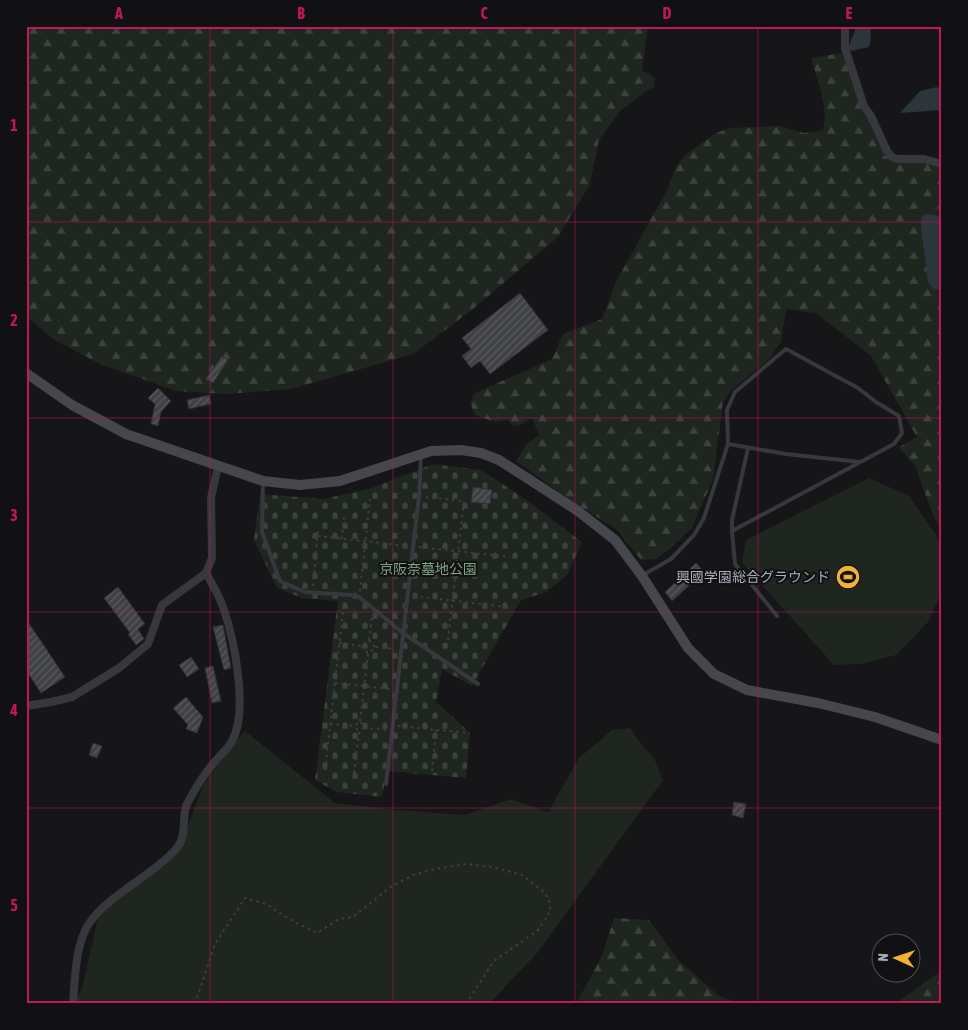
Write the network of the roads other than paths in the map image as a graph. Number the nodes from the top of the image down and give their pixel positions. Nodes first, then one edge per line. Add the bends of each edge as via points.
1 (845, 26) edge
2 (942, 164) edge
3 (26, 373) edge
4 (728, 444) junction
5 (748, 448) junction
6 (421, 454) junction
7 (860, 462) junction
8 (218, 466) junction
9 (263, 481) junction
10 (732, 531) junction
11 (206, 573) junction
12 (642, 576) junction
13 (777, 616) dead end
14 (403, 633) junction
15 (478, 684) dead end
16 (26, 706) edge
17 (942, 740) edge
18 (386, 784) dead end
19 (73, 1004) edge

1 - 2 street via 845,48 864,106 892,157
3 - 8 street via 72,405 126,434
4 - 5 lane
4 - 7 lane via 728,410 735,392 786,349 858,388 899,416 902,432 894,444
4 - 12 lane via 704,518 694,534 671,560
5 - 7 lane
5 - 10 lane
6 - 9 street via 340,481 300,485
6 - 12 street via 461,450 499,460 578,511 615,540
6 - 14 lane
7 - 10 lane
8 - 9 street
8 - 11 street via 211,498 212,558
9 - 14 lane via 262,532 280,581 304,592 359,597
10 - 13 lane via 735,564
11 - 16 street via 162,605 148,644 119,668 72,696
11 - 19 street via 223,606 237,664 241,702 238,725 232,741 186,805 185,830 179,846 167,860 110,902 84,932 76,963
12 - 17 street via 688,648 714,674 747,690 876,717
14 - 15 lane
14 - 18 lane

